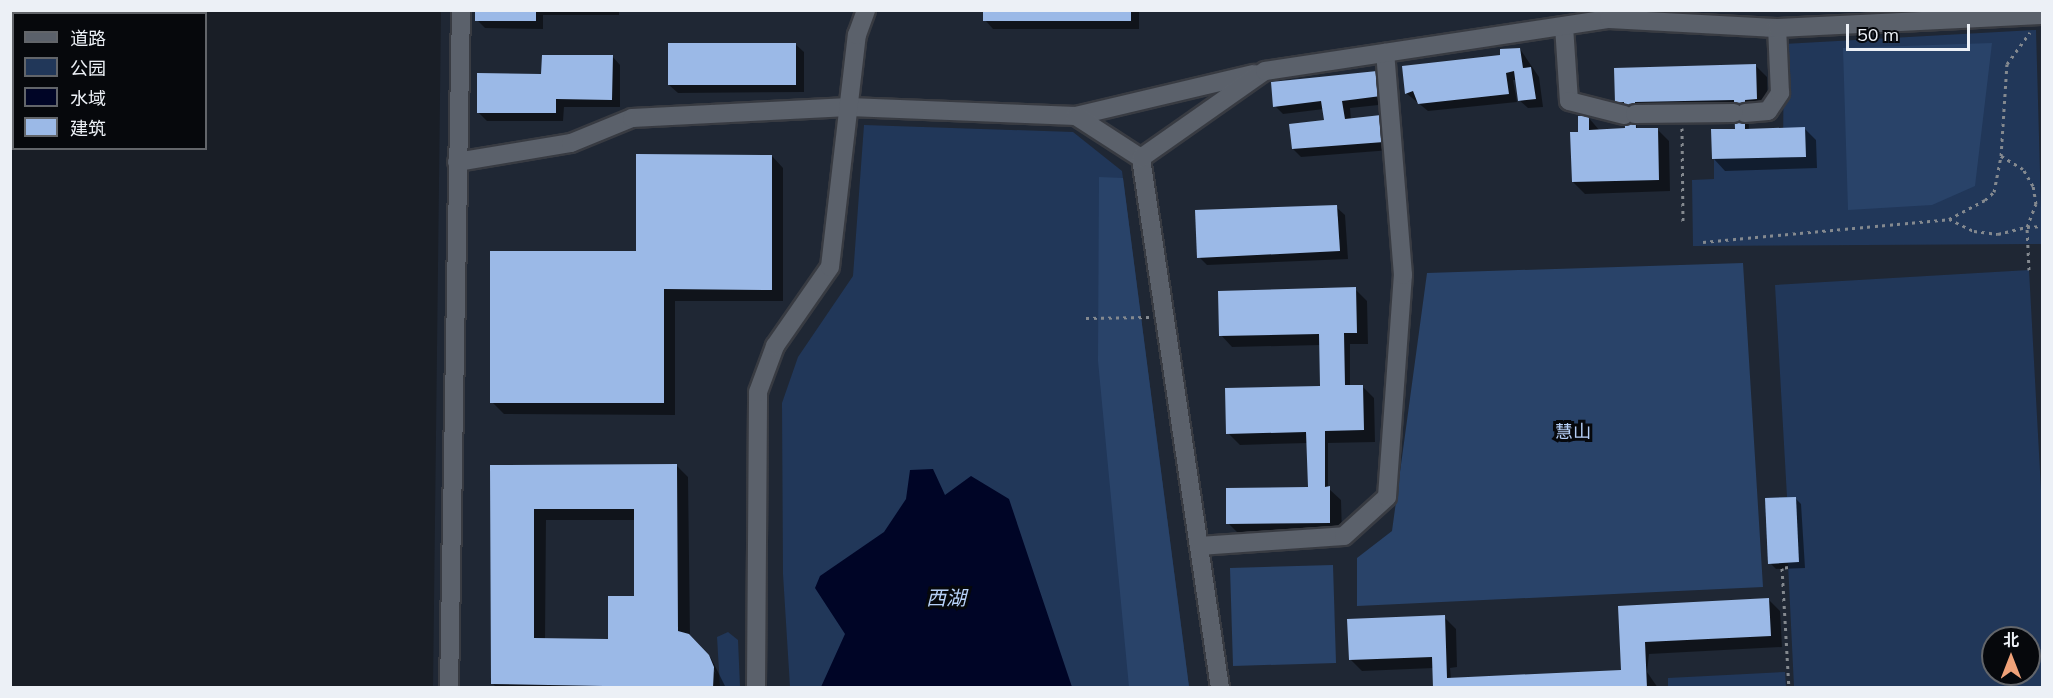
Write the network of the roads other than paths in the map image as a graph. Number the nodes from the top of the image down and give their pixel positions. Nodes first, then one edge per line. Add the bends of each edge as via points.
1 (461, 10) edge
2 (866, 10) edge
3 (1716, 17) edge
4 (2040, 20) edge
5 (1564, 26) junction
6 (1777, 28) junction
7 (1385, 53) junction
8 (1265, 71) junction
9 (849, 107) junction
10 (1076, 116) junction
11 (1141, 158) junction
12 (458, 162) junction
13 (1199, 546) junction
14 (449, 687) edge
15 (756, 687) edge
16 (1220, 687) edge

1 - 12 street
2 - 9 street via 857,35
3 - 5 street via 1609,19
3 - 6 street
4 - 6 street
5 - 6 street via 1569,101 1630,114 1768,111 1780,93
5 - 7 street
7 - 8 street
7 - 13 street via 1403,275 1387,497 1344,536
8 - 10 street
8 - 11 street
9 - 10 street
9 - 12 street via 632,118 571,143
9 - 15 street via 830,267 775,346 758,392
10 - 11 street
11 - 13 street
12 - 14 street
13 - 16 street

